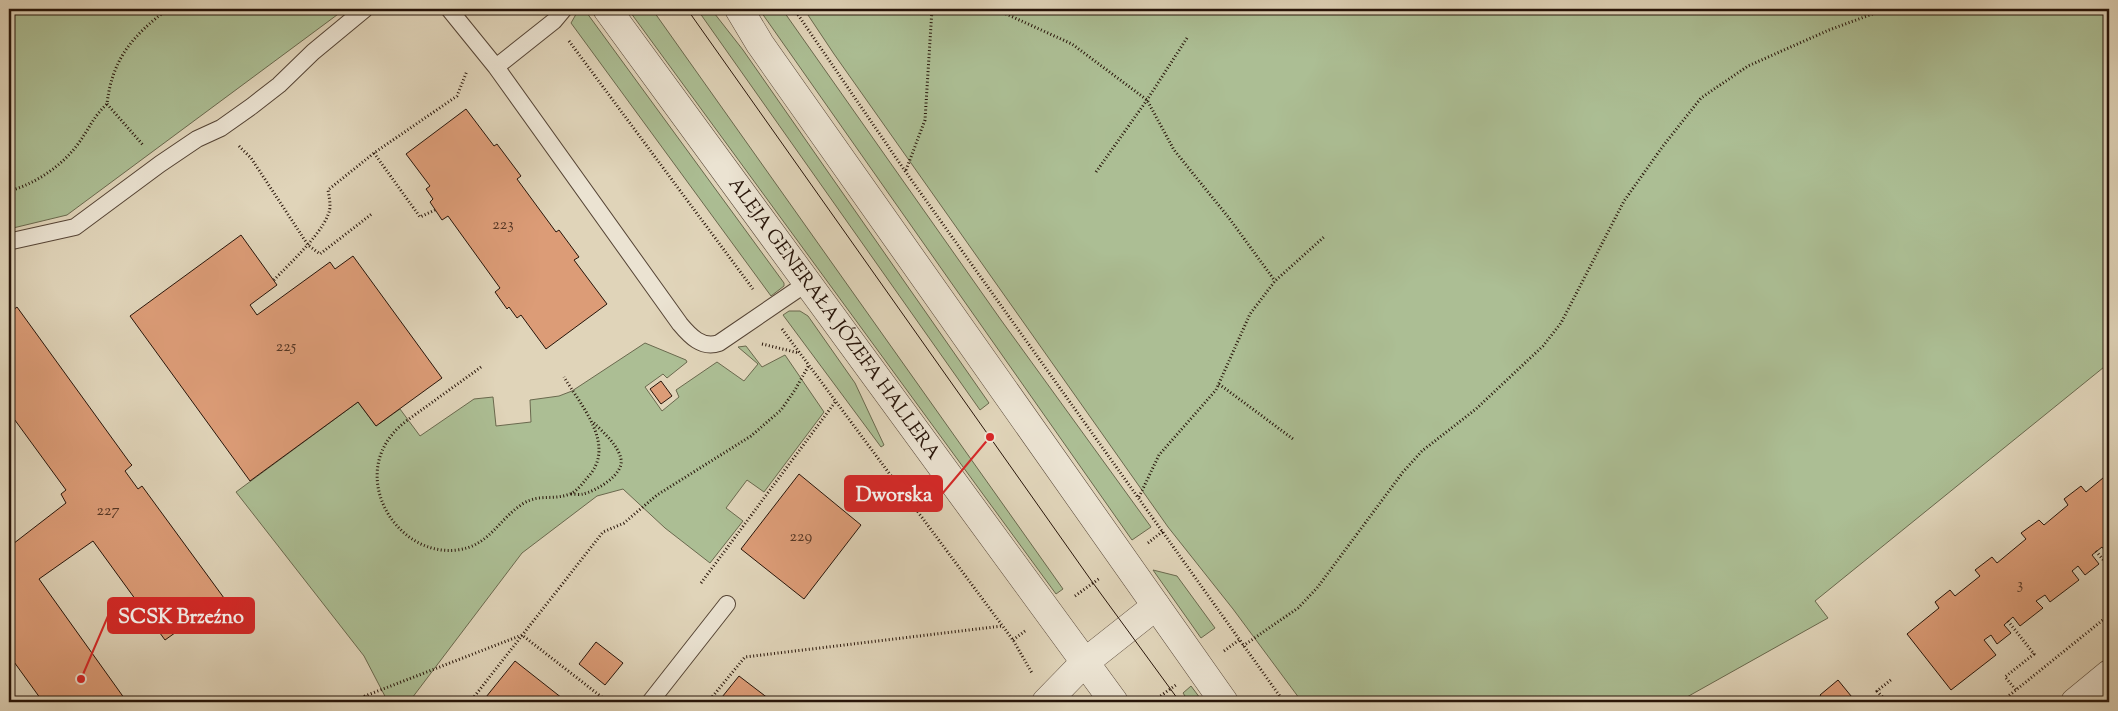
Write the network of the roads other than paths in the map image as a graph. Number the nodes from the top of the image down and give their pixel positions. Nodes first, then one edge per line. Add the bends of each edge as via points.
1 (365, 9) edge
2 (449, 9) edge
3 (607, 9) edge
4 (739, 9) edge
5 (559, 15) edge
6 (496, 67) junction
7 (12, 241) dead end
8 (807, 283) junction
9 (727, 604) dead end
10 (1156, 606) junction
11 (1084, 664) junction
12 (2109, 674) edge
13 (1041, 690) edge
14 (650, 702) edge
15 (1114, 702) edge
16 (1224, 702) edge
17 (2075, 702) edge

1 - 7 lane via 279,85 222,128 197,139 74,227
2 - 6 lane
3 - 8 street, ALEJA GENERAŁA JÓZEFA HALLERA
4 - 10 street via 760,44
5 - 6 lane
6 - 8 lane via 688,334 712,346
8 - 11 street, ALEJA GENERAŁA JÓZEFA HALLERA
9 - 14 lane
10 - 11 street
10 - 16 street
11 - 13 street
11 - 15 street, ALEJA GENERAŁA JÓZEFA HALLERA
12 - 17 street

